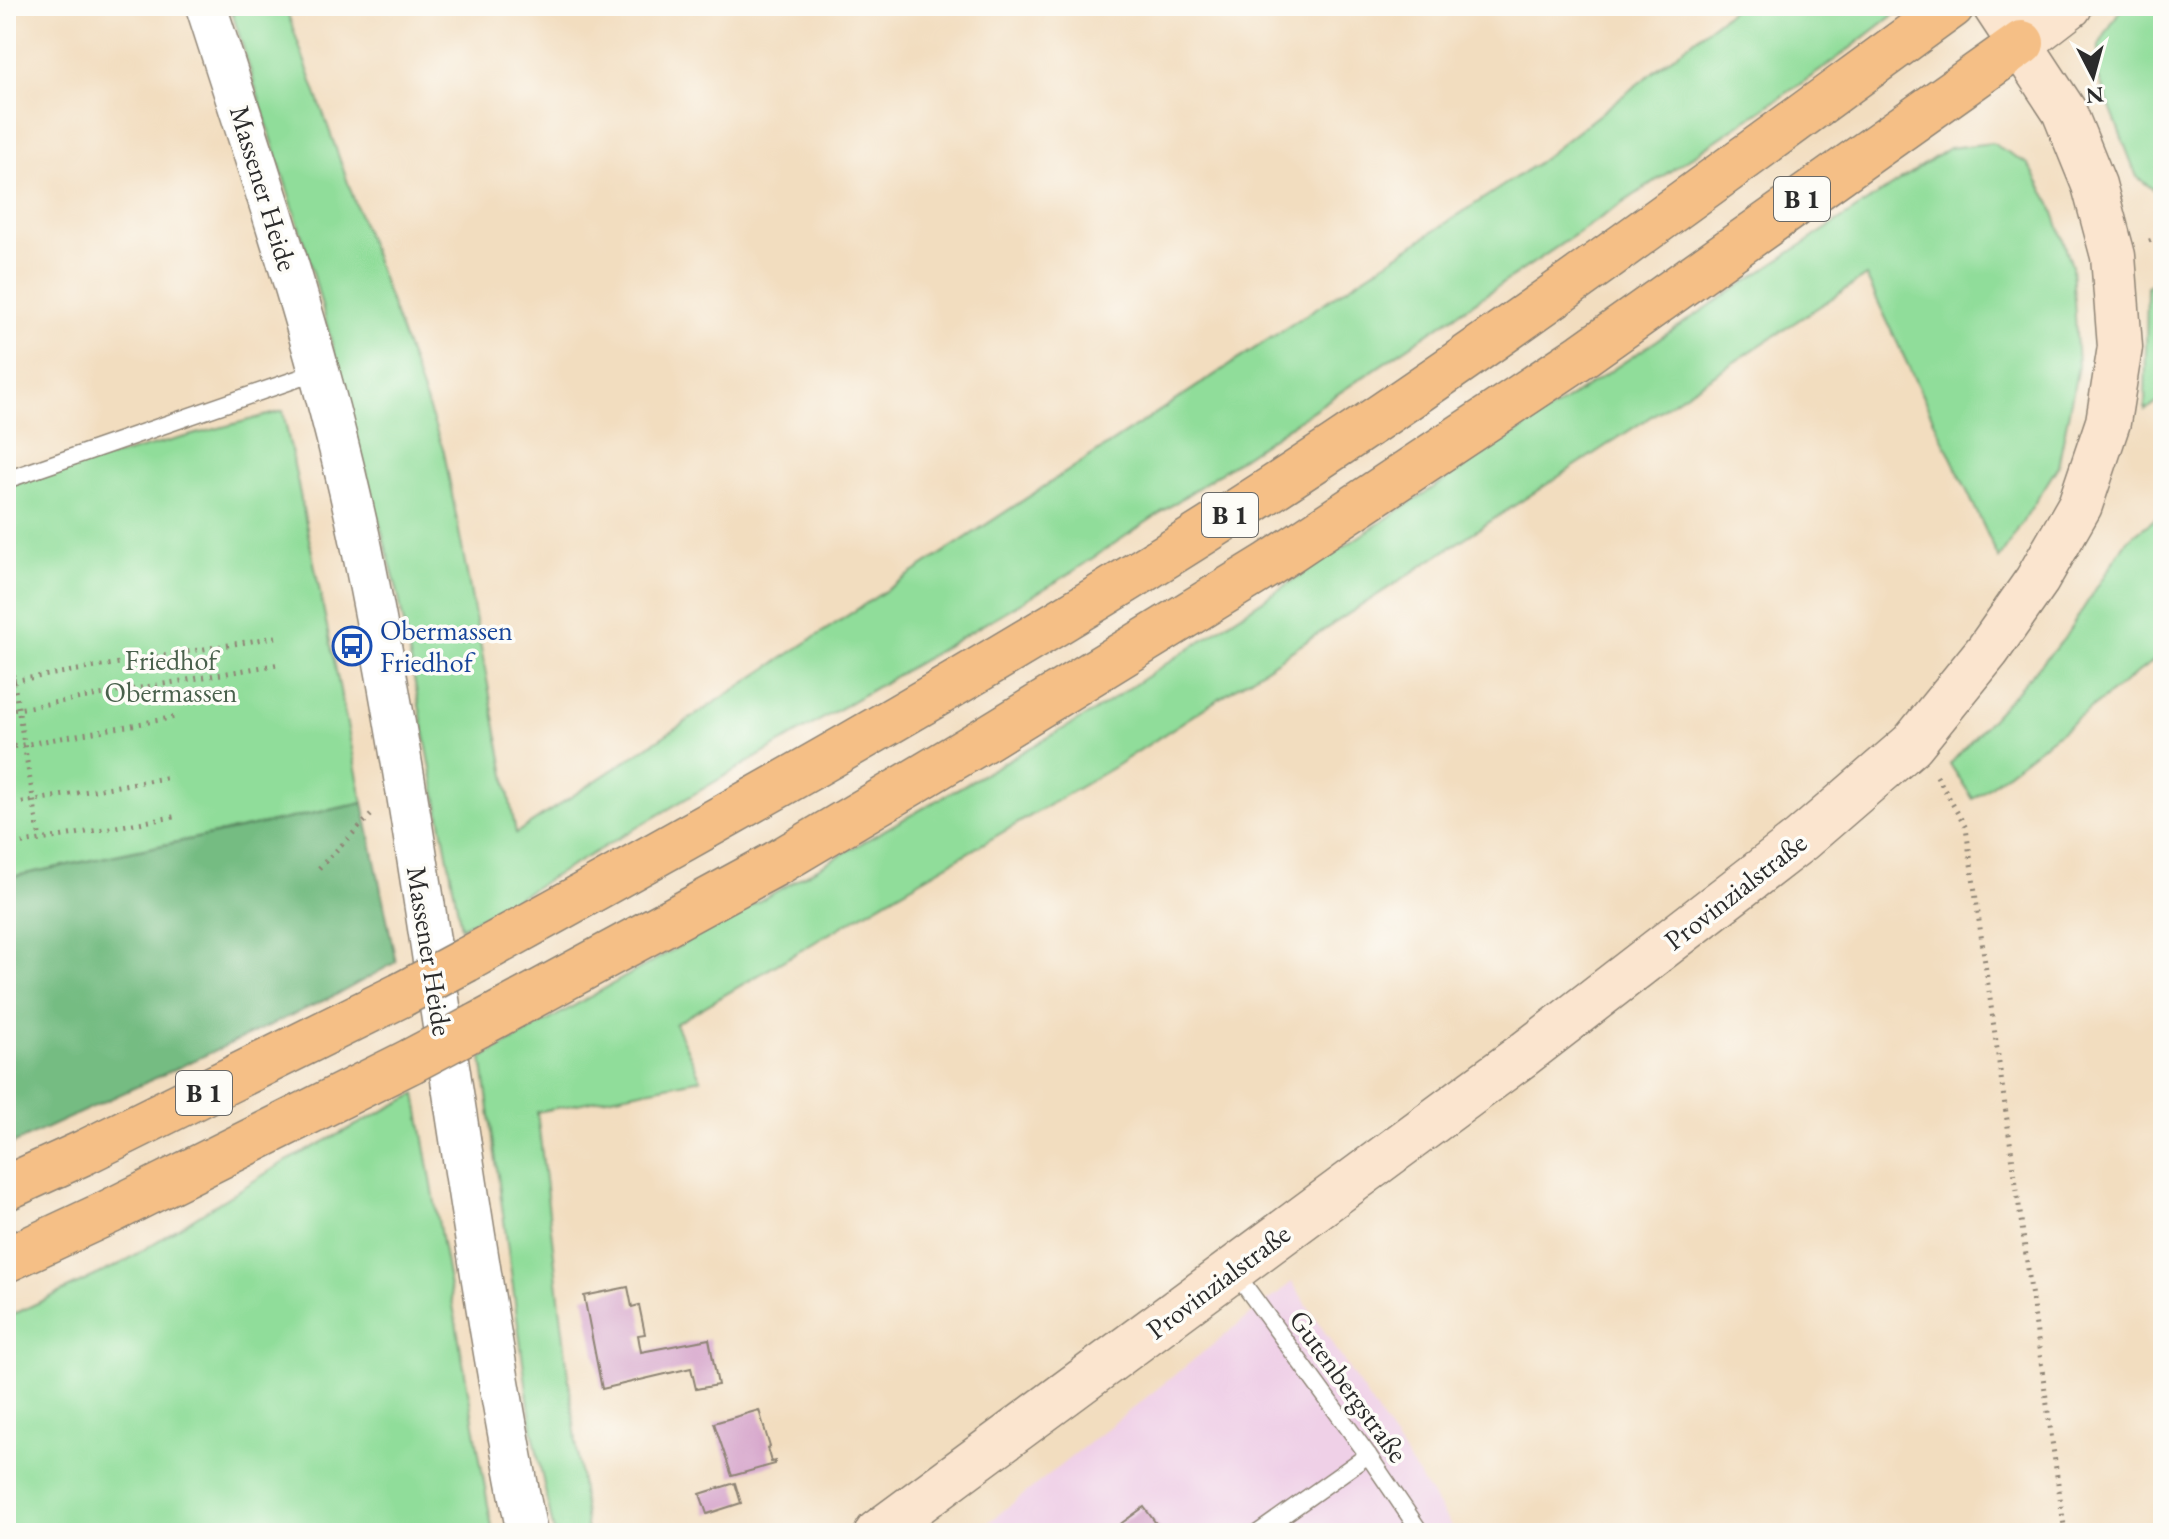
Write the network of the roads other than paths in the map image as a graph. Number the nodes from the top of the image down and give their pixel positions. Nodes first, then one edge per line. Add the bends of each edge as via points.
1 (206, 6) edge
2 (1952, 6) edge
3 (1995, 6) edge
4 (2070, 6) edge
5 (2022, 43) junction
6 (319, 371) junction
7 (6, 480) edge
8 (6, 1188) edge
9 (6, 1260) edge
10 (1233, 1270) junction
11 (1368, 1455) junction
12 (527, 1533) edge
13 (877, 1533) edge
14 (1258, 1533) edge
15 (1421, 1533) edge

1 - 6 street, Massener Heide
2 - 8 main road, B 1, bridge via 1510,328 1235,513 955,685 401,995
3 - 5 main road, Provinzialstraße
4 - 5 main road
5 - 9 main road, B 1, bridge via 1583,355 1268,565 987,738 777,863 477,1026
5 - 10 main road, Provinzialstraße via 2064,111 2094,185 2113,256 2120,347 2108,422 2080,505 2037,580 1912,744 1788,850
6 - 7 lane
6 - 12 street, Massener Heide via 380,641
10 - 11 lane, Gutenbergstraße
10 - 13 main road, Provinzialstraße
11 - 14 lane
11 - 15 lane, Gutenbergstraße

